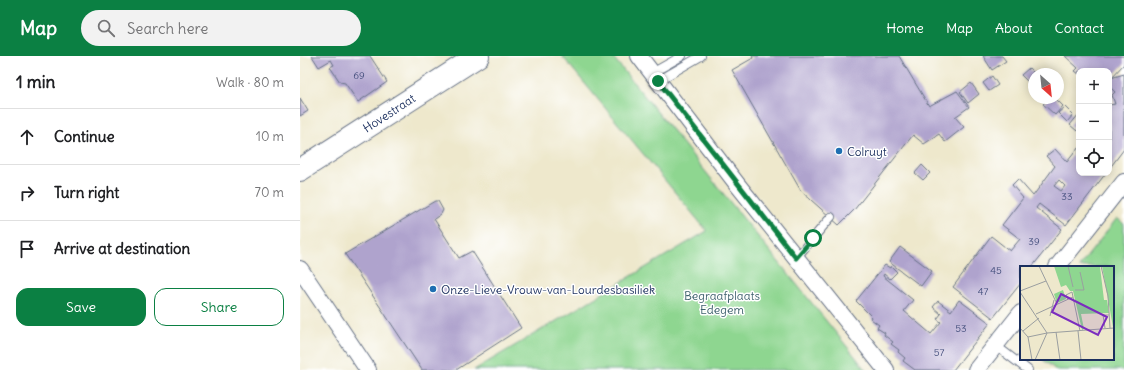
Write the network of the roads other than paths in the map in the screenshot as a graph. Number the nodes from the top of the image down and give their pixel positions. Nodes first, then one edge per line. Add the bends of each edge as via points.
1 (478, 56) edge
2 (639, 56) edge
3 (682, 56) edge
4 (701, 56) edge
5 (655, 77) junction
6 (300, 170) edge
7 (1124, 182) edge
8 (1119, 200) edge
9 (831, 217) dead end
10 (796, 258) junction
11 (1058, 266) edge
12 (300, 269) edge
13 (1020, 314) edge
14 (995, 345) junction
15 (368, 370) edge
16 (886, 370) edge
17 (976, 370) edge
18 (1028, 370) edge

1 - 6 street, Hovestraat
2 - 5 street
3 - 5 lane
4 - 5 lane
5 - 10 street
7 - 8 street
8 - 11 street
9 - 10 lane
10 - 16 street
12 - 15 street
13 - 14 street
14 - 17 street
14 - 18 lane

